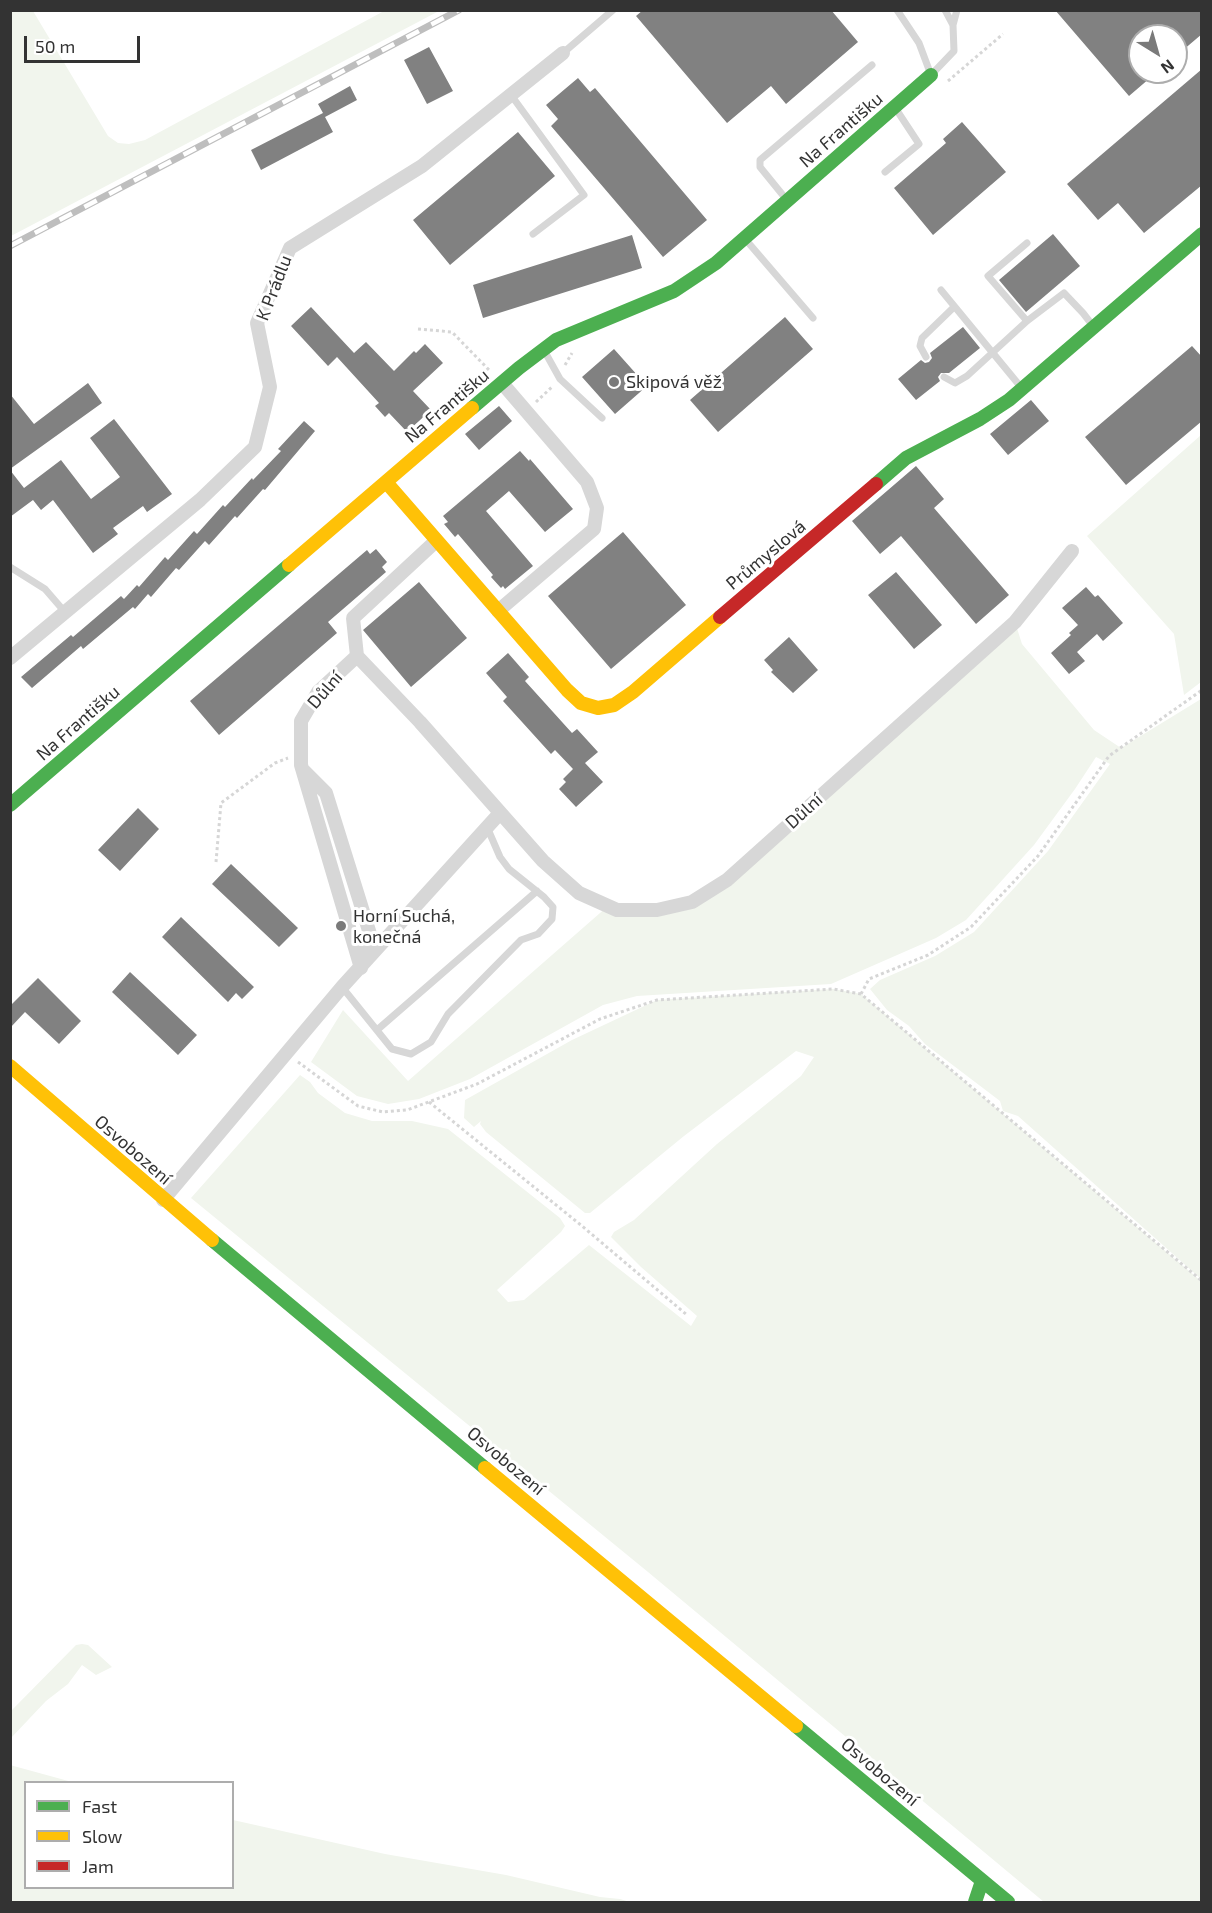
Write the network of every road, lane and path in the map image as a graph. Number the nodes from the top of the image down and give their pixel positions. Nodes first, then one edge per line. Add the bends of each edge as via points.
1 (613, 10) edge
2 (897, 10) edge
3 (945, 10) edge
4 (957, 10) edge
5 (953, 25) junction
6 (563, 53) joint
7 (872, 65) dead end
8 (931, 75) junction
9 (511, 95) junction
10 (895, 107) junction
11 (885, 172) dead end
12 (787, 201) junction
13 (533, 234) dead end
14 (1202, 234) edge
15 (744, 238) junction
16 (1027, 243) dead end
17 (941, 290) dead end
18 (954, 307) junction
19 (813, 318) dead end
20 (1027, 321) junction
21 (1094, 327) junction
22 (418, 329) dead end
23 (543, 349) junction
24 (992, 354) junction
25 (926, 357) dead end
26 (944, 377) dead end
27 (502, 383) junction
28 (1022, 388) junction
29 (602, 418) dead end
30 (386, 482) junction
31 (436, 541) junction
32 (1072, 551) dead end
33 (10, 567) edge
34 (64, 611) junction
35 (498, 611) junction
36 (357, 656) junction
37 (10, 658) edge
38 (1202, 690) edge
39 (301, 753) junction
40 (10, 805) edge
41 (500, 813) junction
42 (487, 827) junction
43 (216, 862) dead end
44 (537, 891) junction
45 (361, 968) junction
46 (342, 987) junction
47 (861, 994) junction
48 (377, 1030) junction
49 (287, 1054) junction
50 (10, 1066) edge
51 (429, 1102) junction
52 (163, 1200) junction
53 (1202, 1281) edge
54 (687, 1315) dead end
55 (982, 1881) junction
56 (975, 1902) edge
57 (1008, 1902) edge

1 - 6 lane
2 - 8 lane via 919,43
3 - 5 lane
4 - 5 lane
5 - 8 lane via 954,51
6 - 9 street, K Prádlu
7 - 12 lane via 760,160 760,167
8 - 10 street, Na Františku
9 - 13 lane via 585,195
9 - 34 street, K Prádlu via 422,166 290,248 257,323 270,387 255,447 200,500
10 - 11 lane via 919,144
10 - 12 street, Na Františku
12 - 15 street, Na Františku
14 - 21 street, Průmyslová
15 - 19 lane
15 - 23 street, Na Františku via 716,263 674,291
16 - 20 lane via 988,276
17 - 18 lane
18 - 24 lane
18 - 25 lane via 922,338 920,346
20 - 21 lane via 1064,293
20 - 24 lane
21 - 28 street, Průmyslová
22 - 27 path via 452,332
23 - 27 street, Na Františku
23 - 29 lane via 560,379
24 - 26 lane via 955,383
24 - 28 lane
27 - 30 street, Na Františku
27 - 35 street via 587,482 597,508 594,529
28 - 35 street, Průmyslová via 980,419 906,458 614,705 598,708 580,703
30 - 31 street, Průmyslová
30 - 40 street, Na Františku
31 - 35 street, Průmyslová
31 - 36 street via 353,618
32 - 41 street, Důlní via 1015,622 727,880 692,902 657,910 617,910 579,893 543,861
33 - 34 lane via 45,589
34 - 37 street, K Prádlu
36 - 39 street, Důlní via 318,692 301,721
36 - 41 street, Důlní
38 - 47 path via 1109,756 1038,856 971,927 928,955 868,979
39 - 43 path via 275,763 221,803
39 - 45 street, Důlní
41 - 42 street
42 - 44 lane via 509,869
42 - 45 street
44 - 48 lane
44 - 48 lane via 553,907 552,919 538,934 521,940 464,997 431,1042 411,1054 392,1049
45 - 46 street
46 - 48 lane
46 - 49 street
47 - 51 path via 833,989 657,1000 600,1019 477,1084
47 - 53 path
49 - 51 path via 358,1106 383,1112 407,1110
49 - 52 street
50 - 52 street, Osvobození
51 - 54 path
52 - 55 street, Osvobození
55 - 56 street
55 - 57 street, Osvobození

